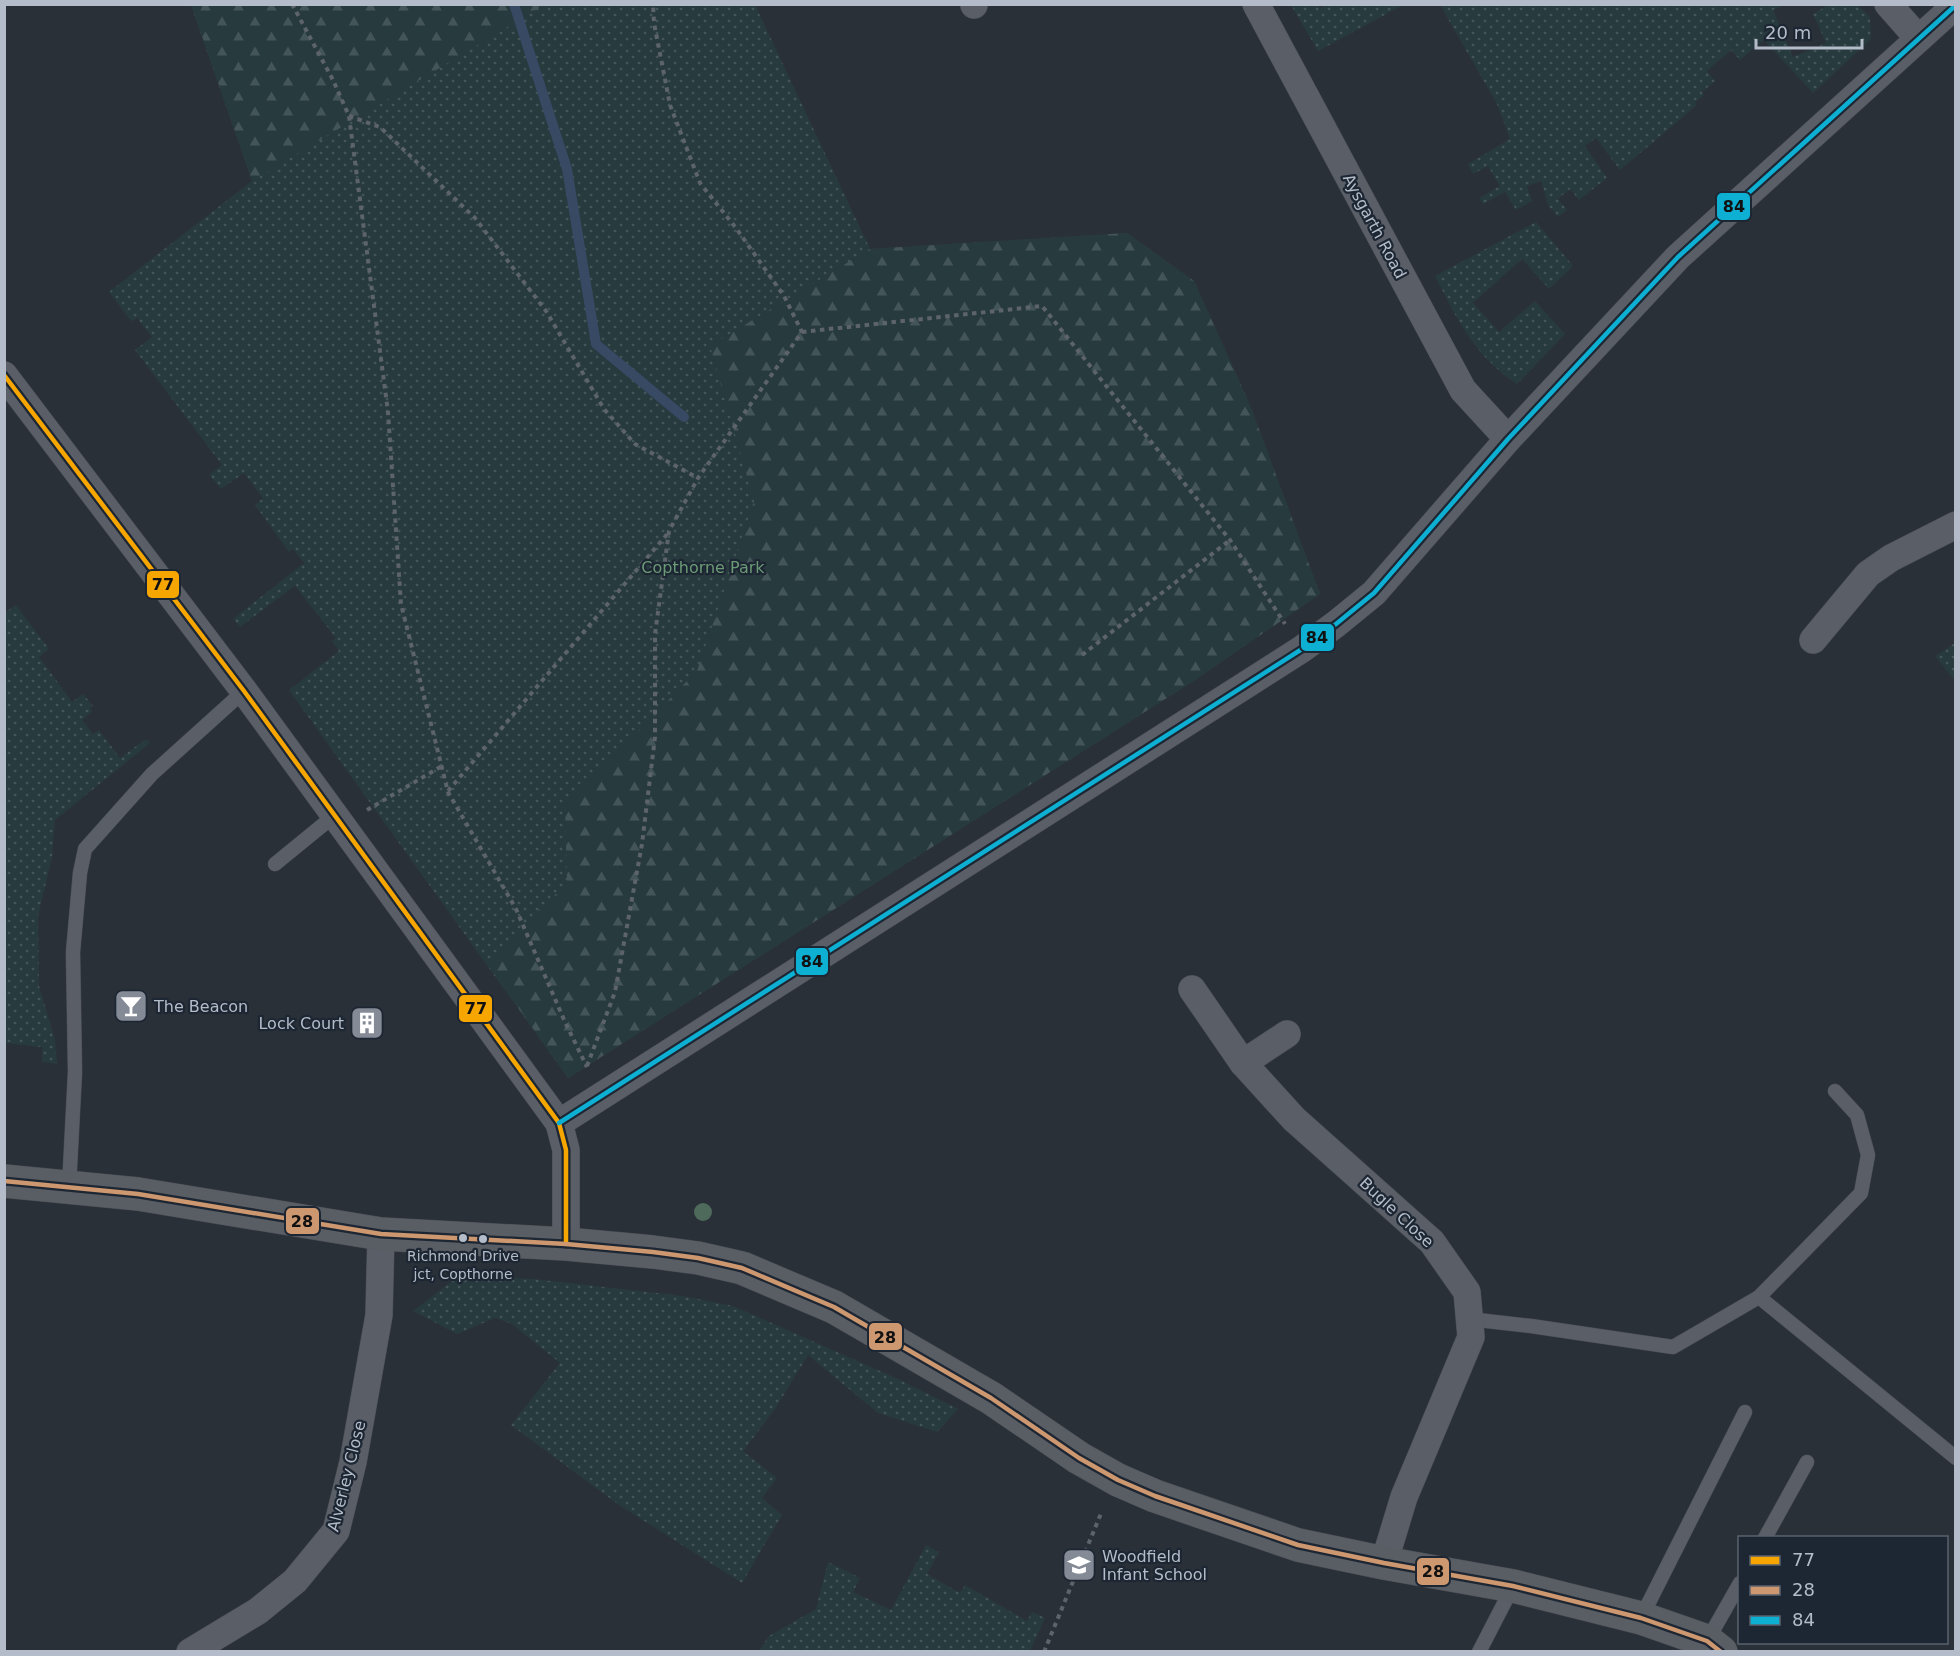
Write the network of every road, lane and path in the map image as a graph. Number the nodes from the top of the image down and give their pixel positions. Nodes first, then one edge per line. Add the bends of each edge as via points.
1 (292, 4) edge
2 (653, 4) edge
3 (1256, 4) edge
4 (1888, 4) edge
5 (1956, 4) edge
6 (1918, 38) junction
7 (348, 116) junction
8 (802, 332) junction
9 (4, 375) edge
10 (1508, 439) junction
11 (698, 478) junction
12 (1956, 525) edge
13 (669, 531) junction
14 (1230, 540) junction
15 (1813, 640) dead end
16 (1302, 649) junction
17 (1082, 655) dead end
18 (244, 691) junction
19 (442, 766) junction
20 (448, 792) junction
21 (338, 820) junction
22 (275, 864) dead end
23 (1192, 989) dead end
24 (1287, 1034) dead end
25 (1243, 1063) junction
26 (1835, 1091) dead end
27 (559, 1123) junction
28 (4, 1181) edge
29 (69, 1187) junction
30 (381, 1234) junction
31 (566, 1244) junction
32 (1759, 1297) junction
33 (1469, 1319) junction
34 (1745, 1412) dead end
35 (1956, 1458) edge
36 (1807, 1462) dead end
37 (1101, 1512) dead end
38 (1766, 1536) edge
39 (1384, 1563) junction
40 (1513, 1587) junction
41 (1738, 1588) edge
42 (1641, 1618) junction
43 (1714, 1646) edge
44 (190, 1652) edge
45 (1044, 1652) edge
46 (1479, 1652) edge

1 - 7 path
2 - 8 path via 670,105 700,183 784,296
3 - 10 street, Aysgarth Road via 1463,390
4 - 6 street
5 - 6 street
6 - 10 street via 1678,257
7 - 11 path via 380,127 475,218 546,311 604,409 635,444
7 - 19 path via 388,412 401,604
8 - 11 path
8 - 14 path via 1042,306
9 - 18 street
10 - 16 street via 1374,593
11 - 13 path
12 - 15 street via 1868,574
13 - 20 path
13 - 20 path via 655,634 655,737 642,844 615,992 586,1066 516,909
14 - 16 path
14 - 17 path
16 - 27 street
18 - 21 street
18 - 29 lane via 152,774 85,849 74,952 75,1072
19 - 20 path
19 - 21 path
21 - 22 lane
21 - 27 street
23 - 25 street, Bugle Close
24 - 25 street
25 - 33 street, Bugle Close via 1294,1119 1432,1242 1467,1292
26 - 32 lane via 1857,1115 1868,1155 1861,1193
27 - 31 street via 566,1150
28 - 29 main road
29 - 30 main road via 138,1194
30 - 31 main road
30 - 44 street, Alverley Close via 379,1316 353,1462 336,1531 295,1581 258,1611
31 - 39 main road via 698,1258 742,1268 834,1307 991,1398 1118,1480 1298,1545
32 - 33 lane via 1673,1347
32 - 35 lane
33 - 39 street, Bugle Close via 1471,1337 1404,1497
34 - 42 lane
36 - 38 lane
37 - 45 path
39 - 40 main road
40 - 42 main road
40 - 46 lane
41 - 43 lane
42 - 43 main road

